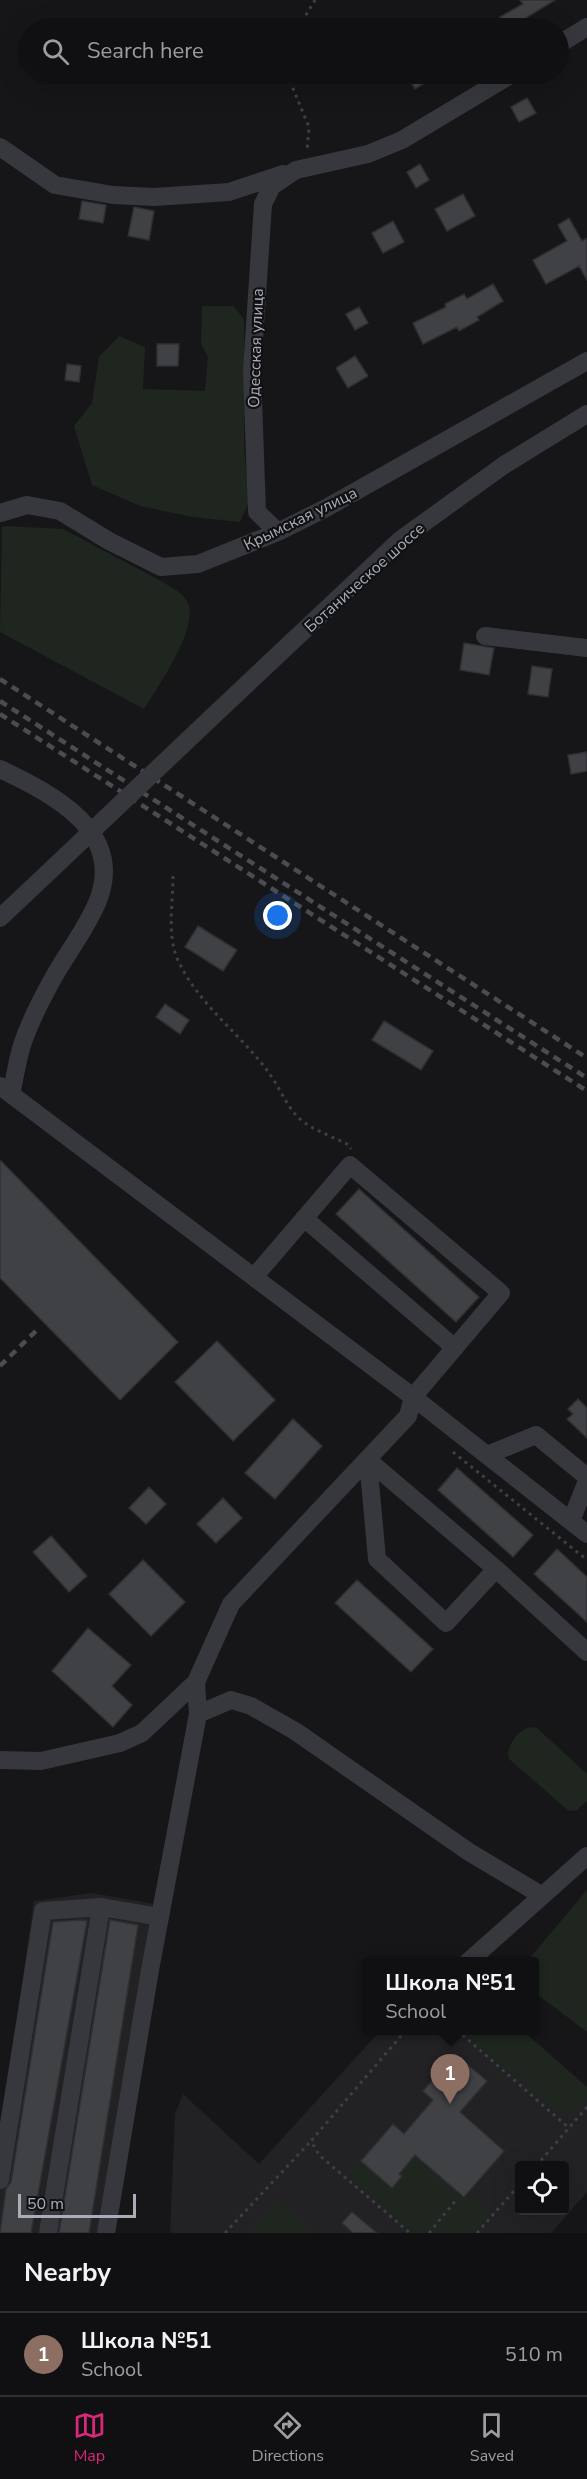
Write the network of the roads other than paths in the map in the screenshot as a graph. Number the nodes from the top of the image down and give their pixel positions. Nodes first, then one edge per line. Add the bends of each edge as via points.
1 (587, 27) edge
2 (569, 38) edge
3 (495, 84) edge
4 (0, 147) edge
5 (296, 170) junction
6 (587, 361) edge
7 (587, 414) edge
8 (0, 513) edge
9 (278, 532) junction
10 (485, 636) dead end
11 (587, 648) edge
12 (0, 768) edge
13 (0, 918) edge
14 (6, 1090) edge
15 (304, 1218) junction
16 (254, 1277) junction
17 (455, 1348) junction
18 (413, 1397) junction
19 (487, 1455) junction
20 (368, 1460) junction
21 (587, 1479) edge
22 (571, 1521) junction
23 (587, 1534) edge
24 (496, 1569) junction
25 (587, 1652) edge
26 (196, 1682) junction
27 (198, 1714) junction
28 (0, 1760) edge
29 (587, 1856) edge
30 (541, 1894) junction
31 (101, 1907) junction
32 (160, 1917) junction
33 (473, 1957) edge
34 (0, 2180) edge
35 (48, 2233) edge
36 (106, 2233) edge

1 - 2 street
3 - 5 street, Одесская улица via 402,140 368,154
4 - 5 street, Одесская улица via 56,185 113,195 154,197 229,192
5 - 9 street, Одесская улица via 272,186 263,204 252,371 257,512
6 - 9 street, Крымская улица
7 - 13 street, Ботаническое шоссе, bridge via 504,465 400,540
8 - 9 street, Крымская улица via 27,505 60,511 161,567 198,564
10 - 11 street
12 - 14 street via 44,790 86,823 103,855 104,877 97,903 50,984
14 - 16 street
15 - 16 street
15 - 17 street
15 - 17 street via 350,1165 501,1293
16 - 18 street
17 - 18 street
18 - 19 street
18 - 20 street via 408,1416
19 - 21 street via 536,1435
19 - 22 street
20 - 24 street
20 - 24 street via 377,1559 446,1623
20 - 26 street via 231,1604
21 - 22 street
22 - 23 street
24 - 25 street
26 - 27 street
26 - 28 street via 142,1733 120,1743 41,1761
27 - 30 street via 231,1700 251,1706 295,1731 469,1852
27 - 32 street
29 - 30 street
30 - 33 street
31 - 32 street
31 - 34 street via 43,1911
31 - 35 street
32 - 36 street

